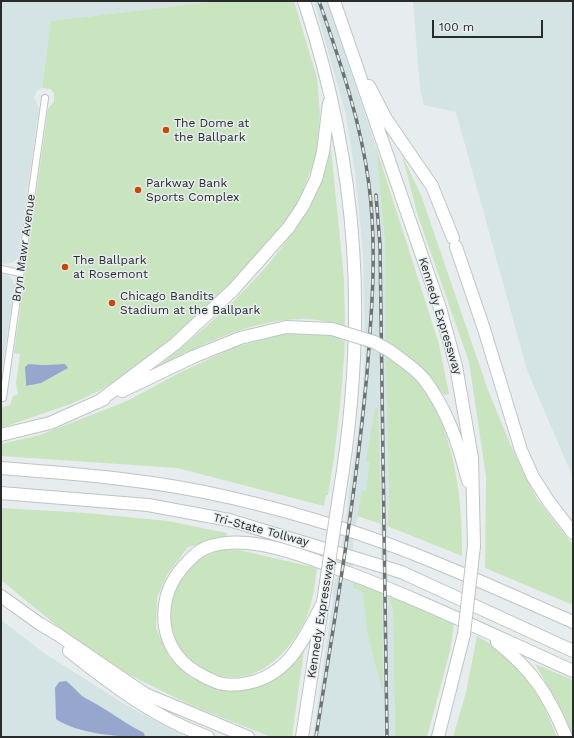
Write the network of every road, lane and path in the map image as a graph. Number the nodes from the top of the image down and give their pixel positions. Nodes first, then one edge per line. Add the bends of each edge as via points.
1 (304, 1) edge
2 (334, 1) edge
3 (350, 49) junction
4 (330, 92) junction
5 (45, 98) dead end
6 (1, 269) edge
7 (20, 273) junction
8 (3, 398) dead end
9 (98, 402) junction
10 (1, 434) edge
11 (1, 468) edge
12 (1, 493) edge
13 (474, 520) junction
14 (573, 534) edge
15 (1, 596) edge
16 (323, 603) junction
17 (573, 622) edge
18 (40, 624) junction
19 (482, 630) junction
20 (573, 651) edge
21 (573, 671) edge
22 (303, 735) edge
23 (208, 737) edge
24 (248, 737) edge
25 (438, 737) edge
26 (566, 737) edge

1 - 4 highway, Kennedy Expressway
2 - 3 highway, Kennedy Expressway
3 - 13 highway, Kennedy Expressway via 455,358 470,440
3 - 14 highway via 386,119 432,186 484,329 521,450 533,477
4 - 9 highway via 323,152 316,179 289,227 233,290 175,344
4 - 16 highway, Kennedy Expressway, bridge via 350,200 356,293 352,403
5 - 7 street, Bryn Mawr Avenue
6 - 7 street
7 - 8 street, Bryn Mawr Avenue
9 - 10 highway via 50,423
9 - 13 highway, bridge via 240,338 286,327 332,329 374,342 411,366 437,400 449,423 465,469
11 - 17 highway, Tri-State Tollway via 107,476 172,486 310,518 434,561
12 - 20 highway, Tri-State Tollway via 148,505 229,520 401,572
13 - 25 highway, Kennedy Expressway, bridge via 471,590 464,634
15 - 18 highway
16 - 19 highway via 286,664 265,678 242,684 218,683 195,672 183,662 174,651 164,617 166,597 172,579 194,556 219,544 247,543 269,547 337,568 402,592
16 - 22 highway, Kennedy Expressway
18 - 23 highway via 54,639 129,698 191,731
18 - 24 highway via 145,694
19 - 21 highway
19 - 26 highway via 527,668 542,689

